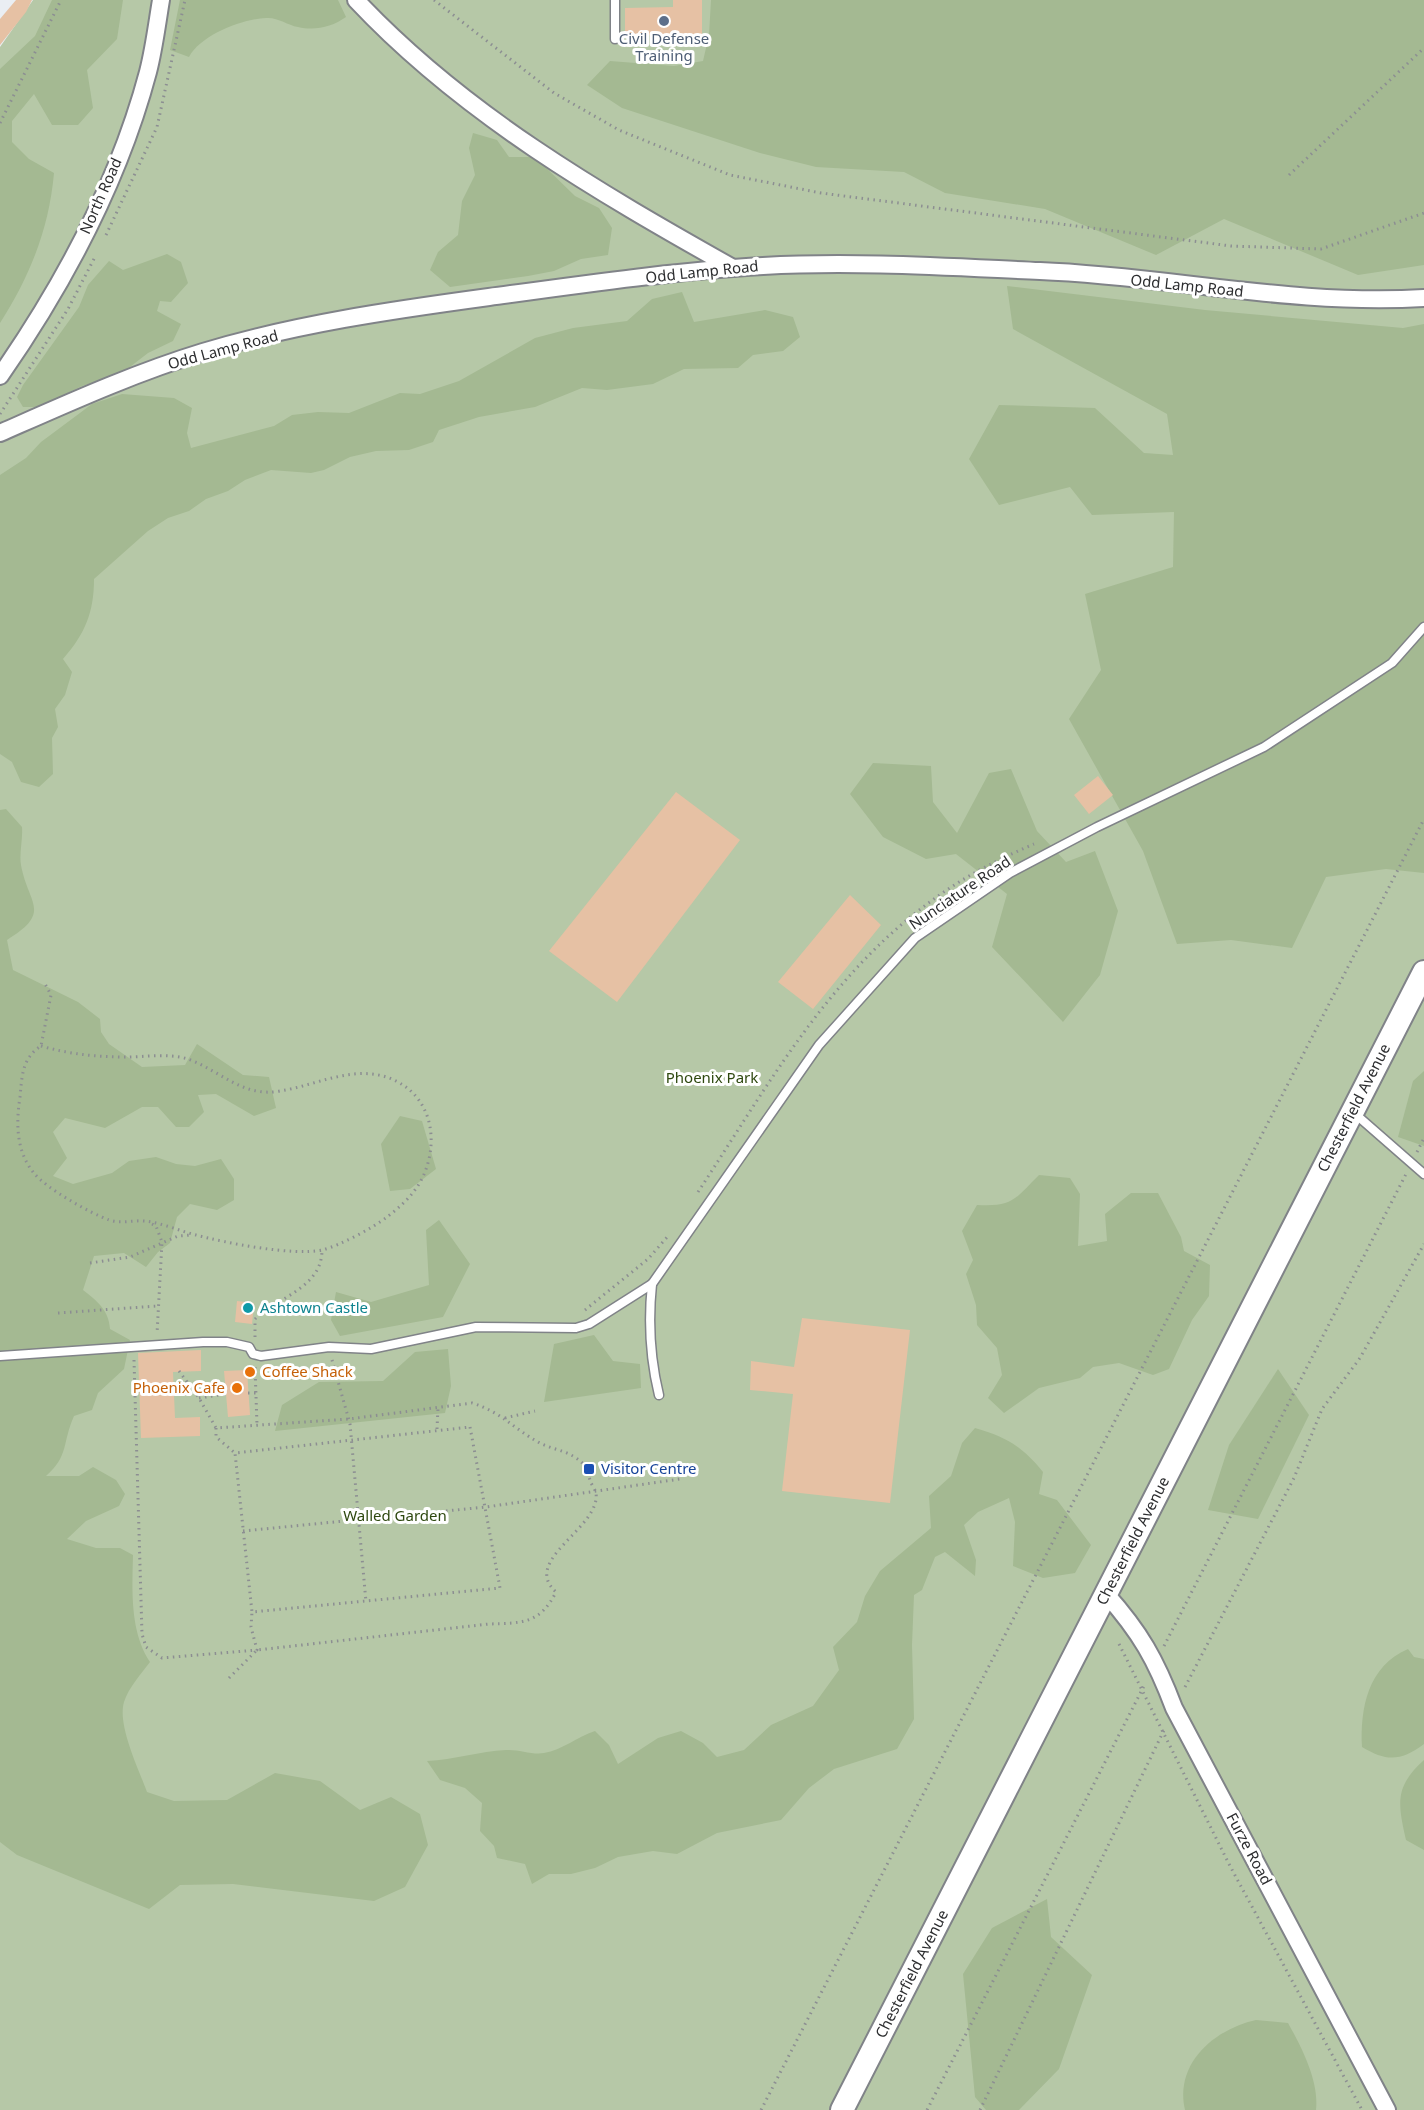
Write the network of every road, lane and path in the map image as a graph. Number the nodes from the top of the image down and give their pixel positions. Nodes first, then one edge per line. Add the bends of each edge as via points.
1 (61, 0) edge
2 (161, 0) edge
3 (356, 0) edge
4 (434, 0) edge
5 (615, 0) edge
6 (615, 39) dead end
7 (1424, 48) edge
8 (0, 123) edge
9 (1289, 175) dead end
10 (1424, 213) edge
11 (733, 268) junction
12 (1424, 298) edge
13 (0, 376) edge
14 (0, 433) edge
15 (1424, 627) edge
16 (1424, 819) edge
17 (1424, 972) edge
18 (44, 982) dead end
19 (41, 1046) junction
20 (1353, 1112) junction
21 (1424, 1138) edge
22 (1412, 1162) junction
23 (1424, 1174) edge
24 (145, 1221) junction
25 (193, 1234) junction
26 (162, 1242) junction
27 (1424, 1244) edge
28 (322, 1250) junction
29 (90, 1263) dead end
30 (305, 1283) dead end
31 (652, 1284) junction
32 (157, 1306) junction
33 (58, 1313) dead end
34 (157, 1345) junction
35 (134, 1347) junction
36 (329, 1347) junction
37 (0, 1356) edge
38 (179, 1371) dead end
39 (248, 1393) dead end
40 (257, 1393) dead end
41 (226, 1394) dead end
42 (659, 1395) dead end
43 (199, 1398) junction
44 (438, 1408) junction
45 (535, 1412) dead end
46 (505, 1418) junction
47 (349, 1419) junction
48 (216, 1428) junction
49 (437, 1429) junction
50 (351, 1439) junction
51 (235, 1453) junction
52 (680, 1479) dead end
53 (596, 1492) junction
54 (486, 1508) junction
55 (359, 1520) junction
56 (243, 1531) junction
57 (1106, 1594) junction
58 (366, 1602) junction
59 (252, 1612) junction
60 (1119, 1644) dead end
61 (257, 1650) junction
62 (1156, 1662) junction
63 (229, 1678) dead end
64 (1142, 1690) junction
65 (1174, 1708) junction
66 (1163, 1733) junction
67 (761, 2110) edge
68 (842, 2110) edge
69 (927, 2110) edge
70 (980, 2110) edge
71 (1362, 2110) edge
72 (1387, 2110) edge

1 - 8 path
2 - 13 street, North Road via 148,71 128,136 69,265 35,326
3 - 11 street via 417,59 510,133 606,196
4 - 10 path via 554,93 619,130 730,175 821,193 1231,246 1321,249
5 - 6 lane
7 - 9 path
11 - 12 street, Odd Lamp Road via 898,265 1030,270 1265,295 1367,302
11 - 14 street, Odd Lamp Road via 431,305 266,337 204,352 142,374
15 - 31 lane, Nunciature Road via 1392,663 1264,747 1010,873 915,938 819,1045
16 - 67 path
17 - 20 street, Chesterfield Avenue
18 - 19 path via 51,995
19 - 24 path via 23,1066 18,1114 19,1144 34,1173 111,1221
19 - 28 path via 95,1056 186,1059 229,1082 260,1092 279,1092 357,1073 395,1080 411,1089 430,1119 429,1159 419,1186 408,1201 380,1223
20 - 22 lane
20 - 57 street, Chesterfield Avenue
21 - 22 path
22 - 23 lane
22 - 62 path
24 - 25 path
24 - 26 path via 156,1226
25 - 26 path
25 - 28 path via 285,1250
26 - 29 path via 130,1257
26 - 32 path
27 - 65 path via 1360,1358 1322,1408 1294,1478
28 - 30 path via 319,1269
31 - 36 lane via 589,1324 576,1328 476,1326 371,1349
31 - 42 lane, Nunciature Road via 651,1349
32 - 33 path
32 - 34 path
34 - 35 lane
34 - 36 lane via 227,1342 249,1347 253,1354 261,1356
35 - 37 lane
35 - 61 path via 142,1634 146,1647 162,1658
36 - 47 path
38 - 43 path
39 - 40 path
41 - 43 path
43 - 48 path
44 - 46 path via 472,1403
44 - 47 path
44 - 49 path
45 - 46 path
46 - 53 path via 545,1447 575,1457 586,1467
47 - 48 path
47 - 50 path
48 - 51 path via 216,1437
49 - 50 path
49 - 54 path via 470,1427
50 - 51 path
50 - 55 path
51 - 56 path
52 - 53 path
53 - 54 path
53 - 61 path via 587,1519 552,1557 546,1570 556,1592 549,1607 527,1623
54 - 55 path
54 - 58 path via 500,1588
55 - 56 path
55 - 58 path
56 - 59 path
57 - 62 street, Furze Road via 1131,1622
57 - 68 street, Chesterfield Avenue
58 - 59 path
59 - 61 path via 250,1627
60 - 64 path
61 - 63 path
62 - 64 path
62 - 65 street, Furze Road
64 - 66 path
64 - 69 path
65 - 66 path
65 - 72 street, Furze Road
66 - 70 path
66 - 71 path

